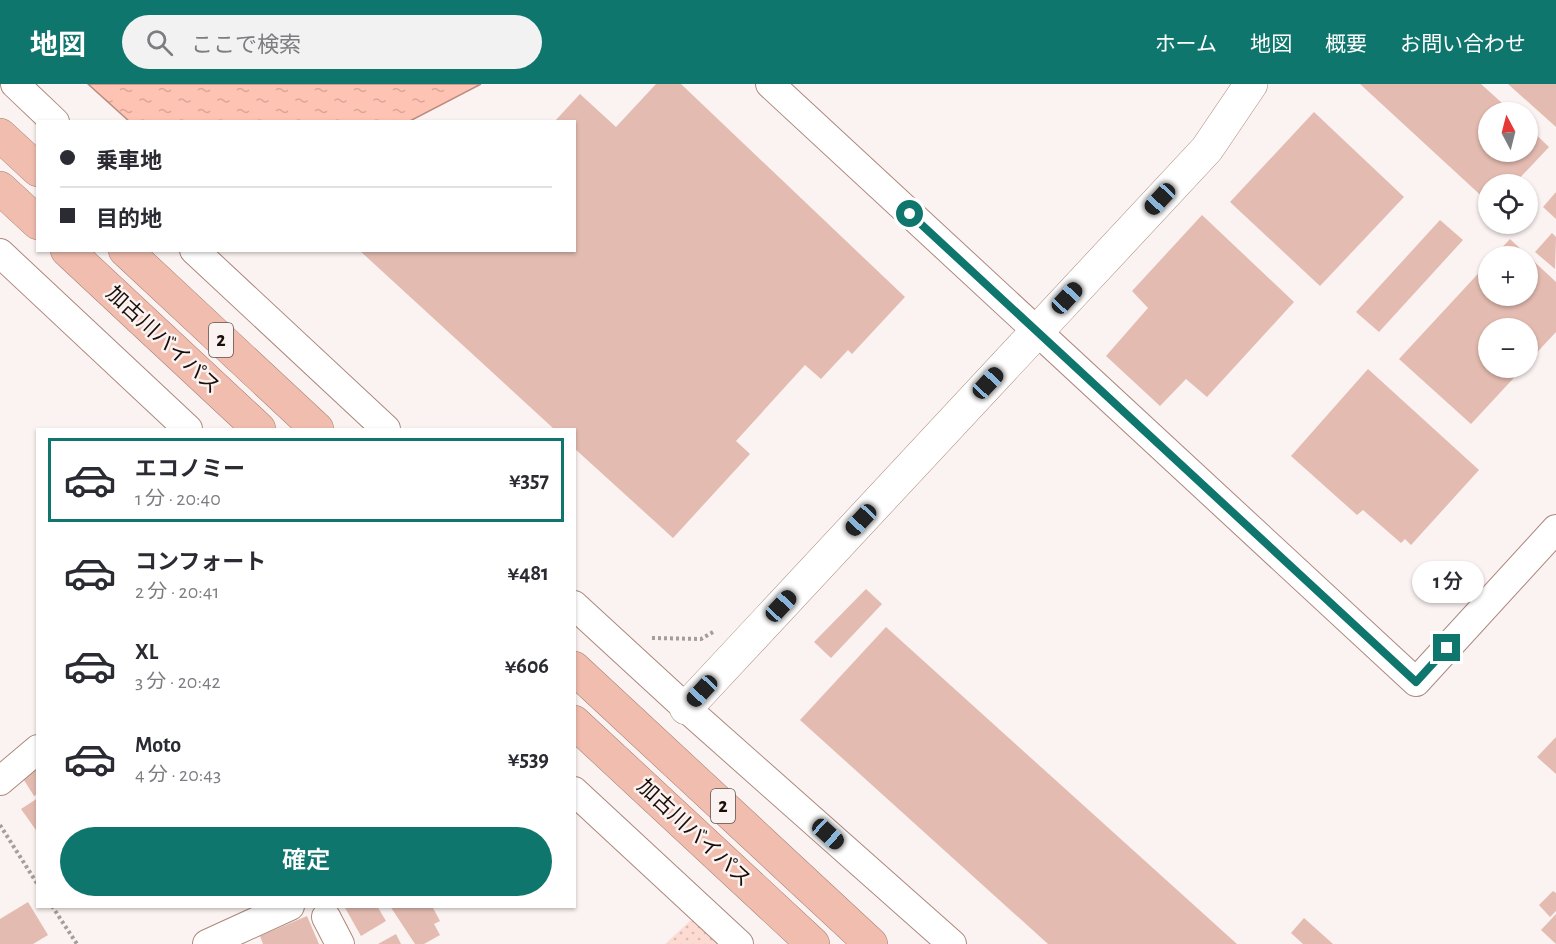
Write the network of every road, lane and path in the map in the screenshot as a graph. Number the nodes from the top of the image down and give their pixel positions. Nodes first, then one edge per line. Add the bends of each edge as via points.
1 (15, 84) edge
2 (770, 84) edge
3 (1251, 84) edge
4 (54, 120) edge
5 (0, 135) edge
6 (36, 168) edge
7 (0, 188) edge
8 (36, 221) edge
9 (69, 252) edge
10 (126, 252) edge
11 (196, 252) edge
12 (0, 253) edge
13 (1036, 332) junction
14 (187, 428) edge
15 (258, 428) edge
16 (316, 428) edge
17 (385, 428) edge
18 (1556, 529) edge
19 (576, 607) edge
20 (576, 670) edge
21 (686, 708) junction
22 (576, 724) edge
23 (36, 751) edge
24 (0, 781) edge
25 (576, 792) edge
26 (0, 825) edge
27 (36, 882) edge
28 (53, 908) edge
29 (286, 908) edge
30 (326, 917) dead end
31 (77, 944) edge
32 (207, 944) edge
33 (340, 944) edge
34 (739, 944) edge
35 (813, 944) edge
36 (871, 944) edge
37 (952, 944) edge

1 - 4 street
2 - 13 street
3 - 13 street via 1207,149
5 - 6 highway
7 - 8 highway
9 - 15 highway, 加古川バイパス / 2
10 - 16 highway, 加古川バイパス / 2
11 - 17 street
12 - 14 street
13 - 18 street via 1416,682
13 - 21 street
19 - 21 street
20 - 36 highway, 加古川バイパス / 2
21 - 37 street
22 - 35 highway, 加古川バイパス / 2
23 - 24 street
25 - 34 street
26 - 27 path
28 - 31 path
29 - 32 street
30 - 33 street

